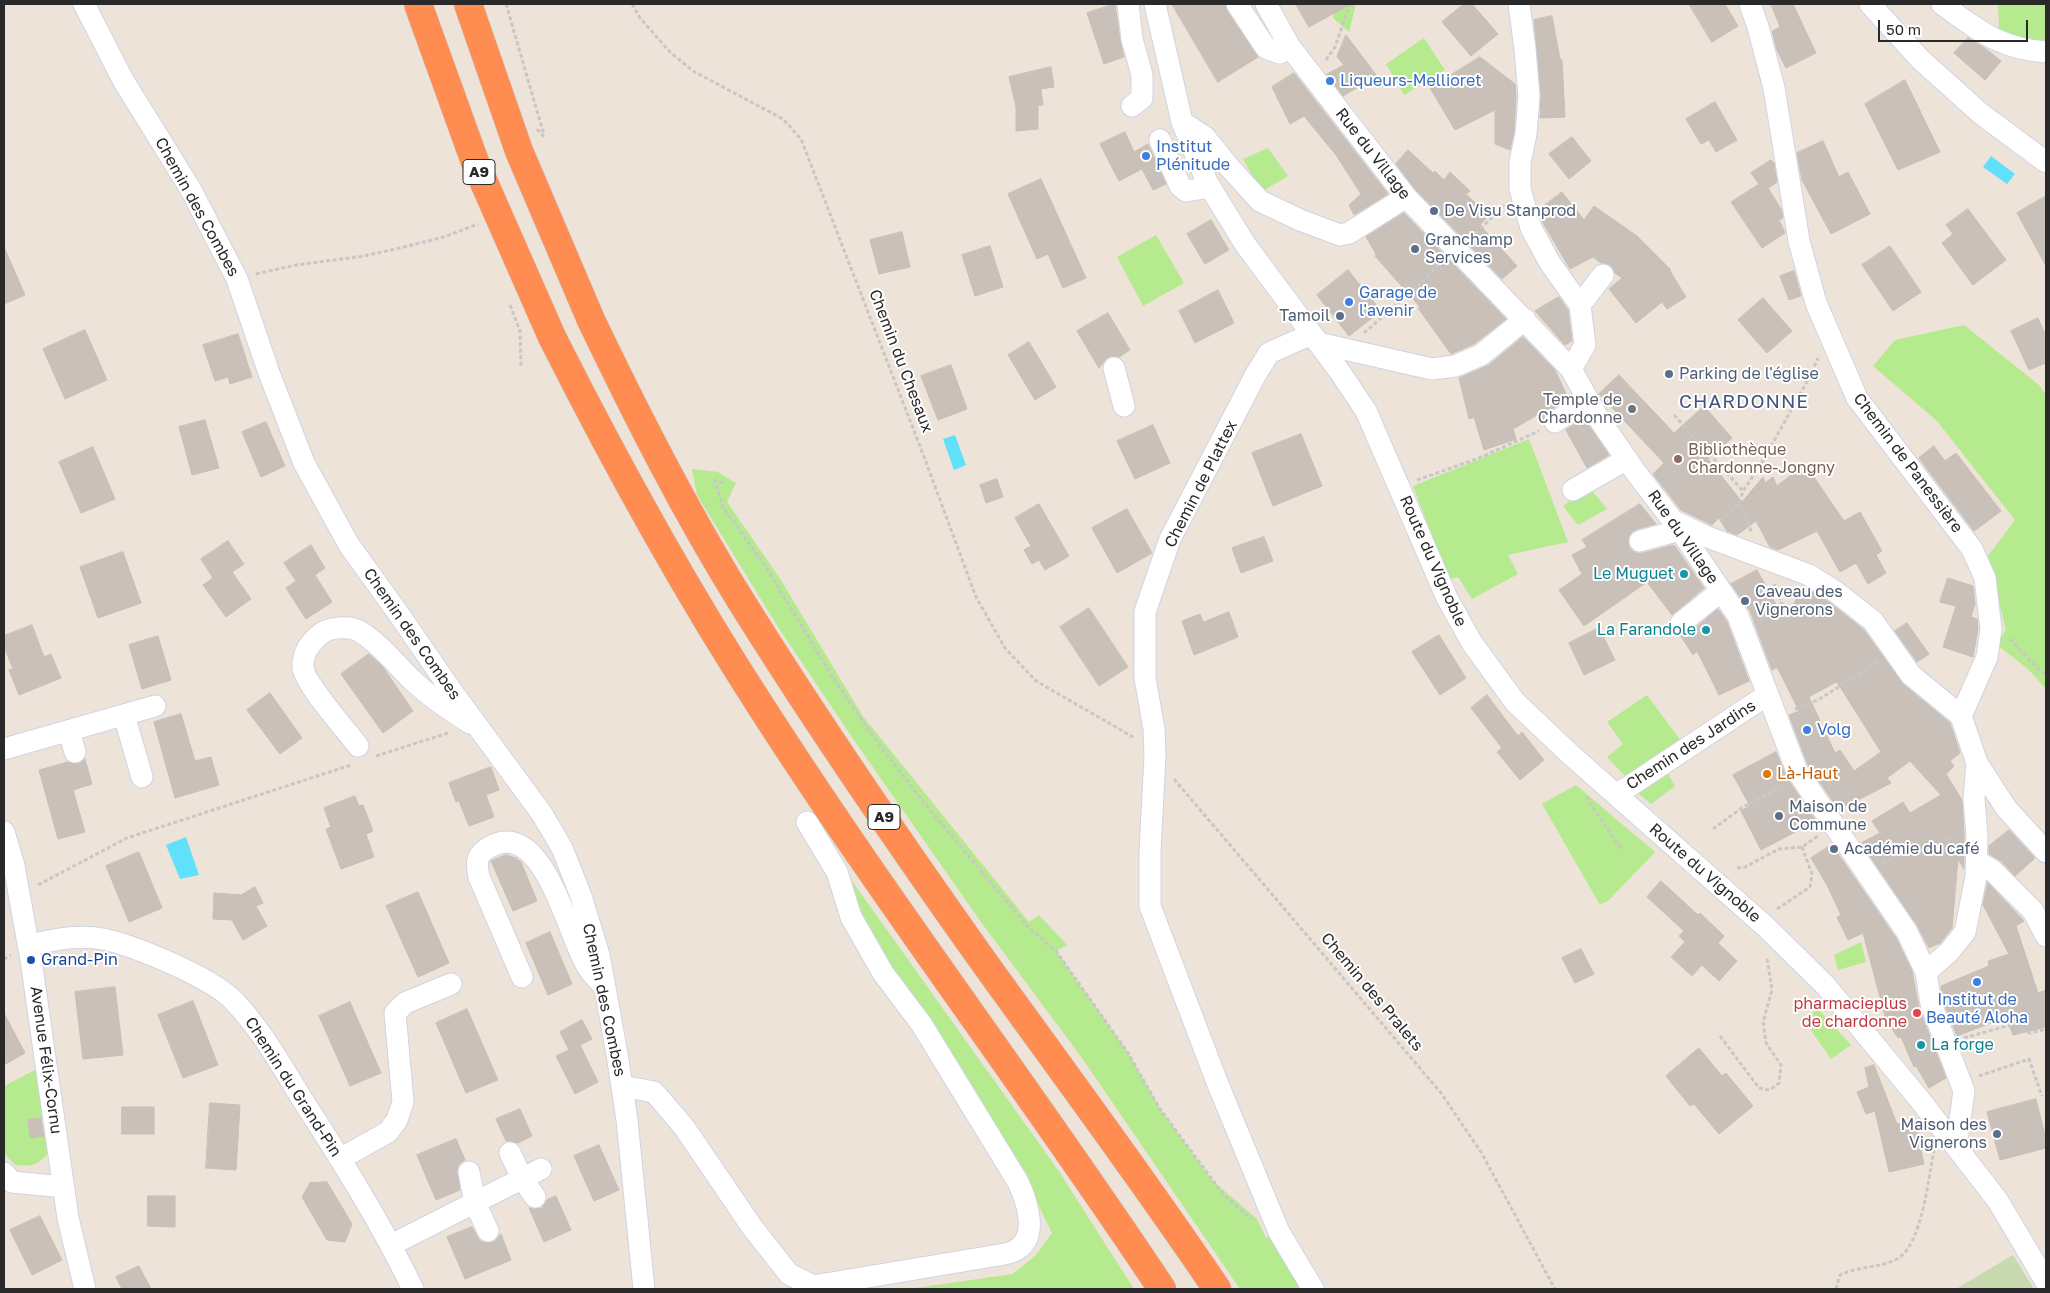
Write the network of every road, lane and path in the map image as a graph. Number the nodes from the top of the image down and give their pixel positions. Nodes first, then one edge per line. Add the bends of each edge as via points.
1 (84, 4) edge
2 (418, 4) edge
3 (468, 4) edge
4 (506, 4) edge
5 (632, 4) edge
6 (1128, 4) edge
7 (1155, 4) edge
8 (1237, 4) edge
9 (1266, 4) edge
10 (1350, 4) edge
11 (1519, 4) edge
12 (1750, 4) edge
13 (1870, 4) edge
14 (1942, 4) edge
15 (1290, 48) junction
16 (2046, 52) edge
17 (1311, 76) junction
18 (1132, 106) dead end
19 (1182, 122) junction
20 (545, 138) dead end
21 (1160, 140) dead end
22 (2046, 162) edge
23 (1210, 187) junction
24 (1521, 194) junction
25 (1406, 197) junction
26 (479, 224) dead end
27 (1457, 250) junction
28 (1603, 275) dead end
29 (237, 278) junction
30 (1580, 305) junction
31 (1525, 319) junction
32 (1315, 338) junction
33 (1346, 349) junction
34 (1114, 368) dead end
35 (1814, 368) dead end
36 (1571, 369) junction
37 (1588, 400) junction
38 (1124, 406) dead end
39 (1674, 415) dead end
40 (1547, 426) joint
41 (1627, 459) junction
42 (723, 483) dead end
43 (1400, 486) junction
44 (1573, 490) dead end
45 (1743, 491) junction
46 (1739, 504) dead end
47 (1677, 526) junction
48 (1640, 541) dead end
49 (1763, 559) junction
50 (1721, 591) junction
51 (1681, 623) dead end
52 (1992, 629) junction
53 (1746, 634) junction
54 (1894, 652) junction
55 (2046, 675) edge
56 (1767, 695) junction
57 (1818, 700) dead end
58 (155, 706) dead end
59 (124, 715) junction
60 (1961, 716) junction
61 (479, 729) junction
62 (454, 730) dead end
63 (69, 731) junction
64 (1133, 737) joint
65 (4, 749) edge
66 (75, 752) dead end
67 (360, 756) junction
68 (1155, 756) junction
69 (1977, 763) junction
70 (142, 777) dead end
71 (1592, 793) dead end
72 (1770, 794) dead end
73 (1616, 795) junction
74 (807, 822) dead end
75 (1834, 825) junction
76 (1713, 829) dead end
77 (4, 832) edge
78 (1977, 836) junction
79 (1802, 847) junction
80 (1623, 851) dead end
81 (2046, 852) edge
82 (1977, 861) junction
83 (1737, 868) dead end
84 (1866, 872) junction
85 (32, 888) dead end
86 (1775, 910) dead end
87 (2046, 936) edge
88 (28, 945) junction
89 (1766, 952) dead end
90 (1926, 972) junction
91 (522, 977) dead end
92 (451, 984) dead end
93 (604, 986) junction
94 (2046, 1029) edge
95 (1720, 1036) dead end
96 (1956, 1041) dead end
97 (1971, 1078) dead end
98 (622, 1086) junction
99 (2042, 1096) dead end
100 (1948, 1137) junction
101 (510, 1153) dead end
102 (340, 1159) junction
103 (541, 1168) dead end
104 (469, 1172) dead end
105 (4, 1173) edge
106 (522, 1178) junction
107 (64, 1187) junction
108 (535, 1197) dead end
109 (474, 1203) junction
110 (488, 1231) dead end
111 (1279, 1232) junction
112 (391, 1245) junction
113 (2046, 1282) edge
114 (85, 1289) edge
115 (413, 1289) edge
116 (644, 1289) edge
117 (1162, 1289) edge
118 (1216, 1289) edge
119 (1313, 1289) edge
120 (1555, 1289) edge
121 (1836, 1289) edge

1 - 29 street, Chemin des Combes via 123,80 191,190
2 - 117 highway, A9, bridge via 475,162 552,336 660,544 761,707
3 - 118 highway, A9, bridge via 519,151 591,320 697,528 796,687
4 - 20 path
5 - 64 path, Chemin du Chesaux via 670,52 693,71 783,119 801,139 976,597 1005,648 1036,681
6 - 18 street via 1132,39 1142,75 1142,98
7 - 19 street, Route du Vignoble
8 - 15 street via 1266,48 1280,53
9 - 15 street, Rue du Village
10 - 17 path via 1335,47
11 - 24 street via 1529,96 1520,162
12 - 52 street, Chemin de Panessière via 1774,88 1799,241 1816,303 1856,398 1972,550 1985,578
13 - 22 street via 1920,59 1980,113
14 - 16 street via 1995,40
15 - 17 street, Rue du Village
17 - 25 street, Rue du Village
19 - 23 street, Route du Vignoble
19 - 25 street via 1205,137 1260,201 1340,235 1349,233
21 - 23 street via 1180,186 1186,191
23 - 32 street, Route du Vignoble via 1245,244
24 - 27 path via 1502,206
24 - 30 street via 1531,228 1550,263
25 - 27 street, Rue du Village
26 - 29 path via 400,248 296,264
27 - 31 street, Rue du Village
27 - 33 path
28 - 30 street
29 - 61 street, Chemin des Combes via 304,463 349,545
30 - 36 street via 1585,345
31 - 33 street via 1481,355 1455,366 1432,369
31 - 36 street, Rue du Village
32 - 33 street
32 - 43 street, Route du Vignoble via 1366,411
32 - 68 street, Chemin de Plattex via 1269,353 1170,539 1145,612 1145,678
34 - 38 street
35 - 45 path
36 - 37 street, Rue du Village
37 - 40 street
37 - 41 street, Rue du Village
39 - 45 path
40 - 43 path via 1479,458
41 - 44 street
41 - 47 street, Rue du Village
42 - 111 path via 715,481 723,507 766,566 835,681 873,736 1017,914 1056,951 1128,1053 1160,1109 1222,1194 1268,1234
43 - 73 street, Route du Vignoble via 1447,598 1472,643 1515,702
45 - 46 path
47 - 48 street
47 - 49 street
47 - 50 street, Rue du Village
49 - 53 path via 1782,603
49 - 54 street via 1808,575 1836,592 1873,621
50 - 51 street
50 - 53 street, Rue du Village
52 - 55 path via 2012,640
52 - 60 street, Chemin de Panessière via 1986,657
53 - 56 street, Rue du Village
54 - 57 path
54 - 60 street via 1911,674
56 - 73 street, Chemin des Jardins
56 - 75 street, Rue du Village via 1797,771
58 - 59 street
59 - 63 street
59 - 70 street
60 - 69 street
61 - 67 street via 439,704 378,645 357,630 339,628 324,632 312,642 304,654 303,670
61 - 93 street, Chemin des Combes via 542,814 562,848 581,896
62 - 67 path
63 - 65 street
63 - 66 street
64 - 68 path, Chemin des Pralets
67 - 85 path via 127,838
68 - 111 street, Chemin de Plattex via 1150,906
68 - 120 path, Chemin des Pralets via 1441,1093 1481,1152
69 - 78 street via 1974,798
69 - 81 street via 2006,808
71 - 80 path via 1587,799
72 - 76 path via 1743,807
73 - 100 street, Route du Vignoble via 1729,893 1825,985
74 - 98 street via 837,872 851,917 883,973 922,1024 1018,1182 1028,1203 1029,1227 1025,1240 1015,1251 813,1286 788,1274 684,1127 654,1092
75 - 79 path
75 - 84 street, Rue du Village
77 - 88 street, Avenue Félix-Cornu via 14,866
78 - 82 street
78 - 84 path via 1948,839 1915,854 1912,848
79 - 83 path via 1779,849
79 - 86 path via 1812,874 1810,888
82 - 87 street via 1992,870 2033,911
82 - 90 street via 1965,932 1949,952
84 - 90 street, Rue du Village via 1907,932
88 - 102 street, Chemin du Grand-Pin via 77,937 103,939 153,956 204,980 232,999 258,1029
88 - 107 street, Avenue Félix-Cornu
89 - 95 path via 1772,990 1763,1022 1766,1043 1781,1065 1779,1083 1770,1090 1760,1088
90 - 100 street, Rue du Village via 1931,1004 1964,1091 1958,1134
91 - 93 street via 479,877 476,862 490,847 508,841 527,849 537,860 586,965
92 - 102 street via 405,1003 395,1013 402,1102 396,1120 388,1132
93 - 98 street, Chemin des Combes
94 - 96 path via 2030,1033 2024,1030 2021,1022
97 - 99 path via 2029,1059
98 - 116 street, Chemin des Combes
100 - 113 street, Route du Vignoble via 1998,1201
100 - 121 path via 1935,1148 1915,1236 1904,1254 1895,1260 1840,1275
101 - 106 street
102 - 112 street, Chemin du Grand-Pin
103 - 106 street
104 - 109 street
105 - 107 street via 12,1182
106 - 108 street
106 - 109 street
107 - 114 street, Avenue Félix-Cornu
109 - 110 street
109 - 112 street
111 - 119 street, Chemin de Plattex
112 - 115 street, Chemin du Grand-Pin

